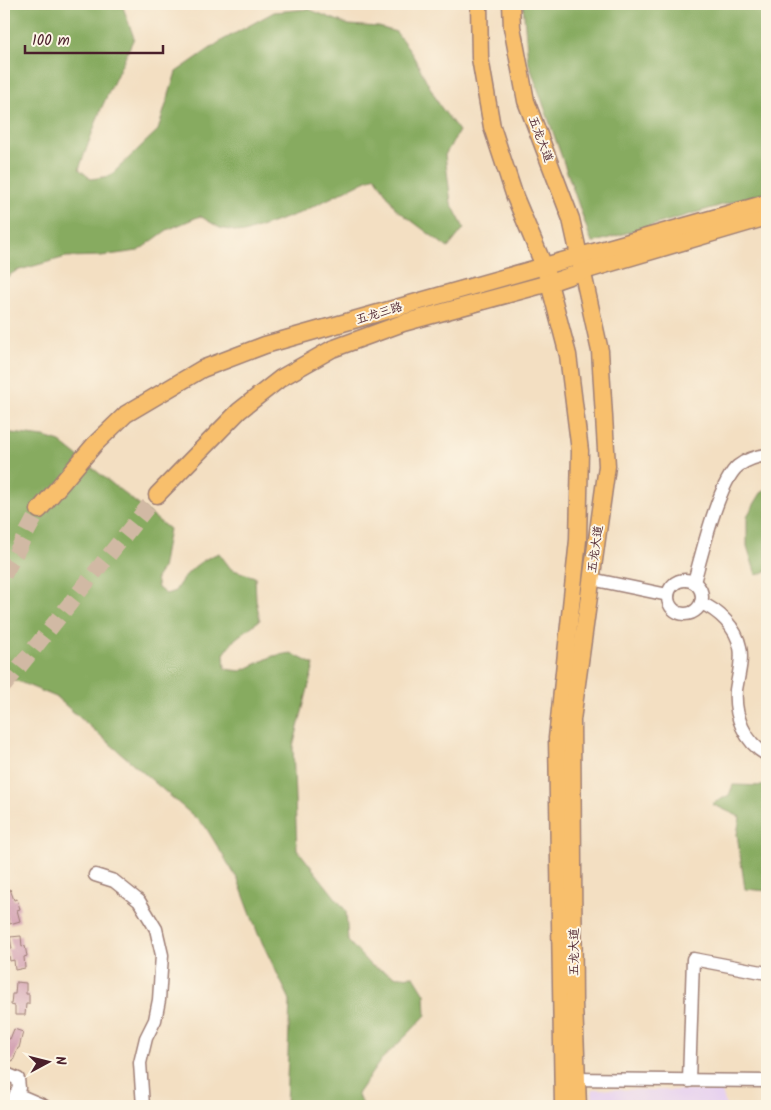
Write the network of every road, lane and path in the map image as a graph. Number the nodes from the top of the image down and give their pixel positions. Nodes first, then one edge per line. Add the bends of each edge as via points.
1 (479, 4) edge
2 (511, 4) edge
3 (767, 203) edge
4 (767, 217) edge
5 (582, 264) junction
6 (544, 266) junction
7 (549, 283) junction
8 (767, 455) edge
9 (157, 495) tunnel mouth
10 (39, 510) tunnel mouth
11 (591, 579) junction
12 (694, 582) junction
13 (668, 595) junction
14 (701, 603) junction
15 (766, 752) edge
16 (95, 875) dead end
17 (767, 972) edge
18 (4, 1073) edge
19 (570, 1079) junction
20 (689, 1081) junction
21 (767, 1081) edge
22 (16, 1094) junction
23 (10, 1106) edge
24 (44, 1106) edge
25 (143, 1106) edge
26 (563, 1106) edge
27 (578, 1106) edge

1 - 6 main road, 五龙大道 via 480,58 492,127 515,197
2 - 5 main road, 五龙大道 via 512,27 526,101 571,219
3 - 5 main road, 五龙三路
4 - 5 main road, 五龙三路
5 - 6 main road, 五龙三路
5 - 7 main road, 五龙三路
5 - 11 main road, 五龙大道 via 600,351 607,466
6 - 7 main road, 五龙大道
6 - 10 main road, 五龙三路 via 265,345 202,369 126,414 95,444
7 - 9 main road, 五龙三路 via 403,323 332,349 281,378 239,410
7 - 19 main road, 五龙大道 via 568,355 580,451 578,540 558,738
8 - 12 lane via 738,466 728,480
11 - 13 lane
11 - 19 main road, 五龙大道 via 572,720 574,1004
12 - 13 lane via 677,582
12 - 14 lane via 701,591
13 - 14 lane via 670,606 683,615 694,612
14 - 15 lane via 729,623 740,647 736,703 739,719 747,738 757,749
16 - 25 lane via 114,881 138,901 156,928 162,955 155,1020 146,1038 140,1063
17 - 20 lane via 692,959
18 - 22 lane via 18,1079
19 - 20 lane
19 - 26 main road, 五龙大道
19 - 27 main road, 五龙大道
20 - 21 lane
22 - 23 lane
22 - 24 lane

